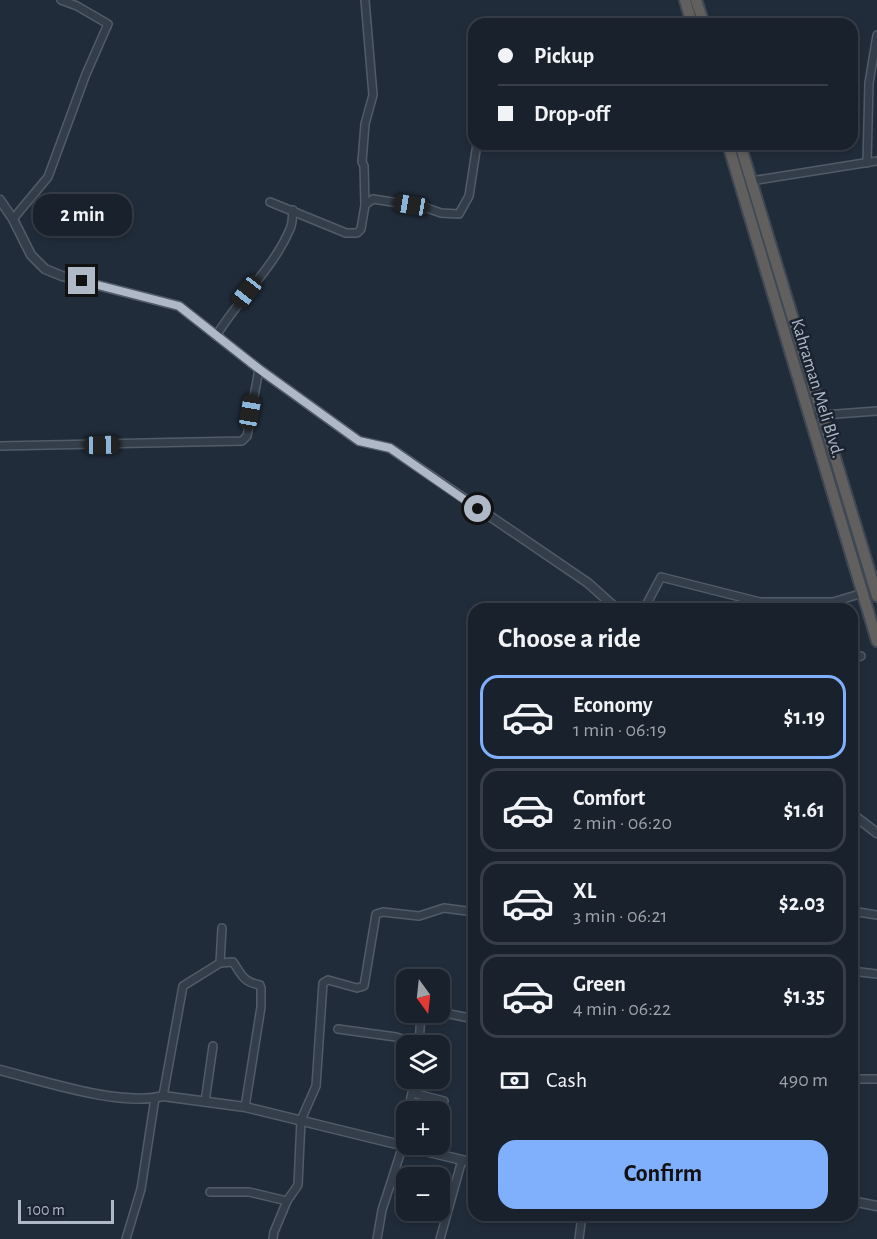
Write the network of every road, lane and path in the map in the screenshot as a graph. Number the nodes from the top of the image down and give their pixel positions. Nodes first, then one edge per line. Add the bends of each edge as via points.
1 (61, 0) edge
2 (365, 0) edge
3 (685, 0) edge
4 (696, 0) edge
5 (690, 18) edge
6 (702, 18) edge
7 (877, 34) edge
8 (476, 150) edge
9 (730, 150) edge
10 (742, 150) edge
11 (877, 161) edge
12 (867, 163) junction
13 (751, 181) junction
14 (1, 202) edge
15 (270, 202) dead end
16 (364, 205) junction
17 (293, 210) junction
18 (13, 219) junction
19 (216, 336) junction
20 (259, 369) junction
21 (877, 411) edge
22 (822, 413) junction
23 (810, 416) junction
24 (0, 446) edge
25 (874, 579) edge
26 (862, 588) junction
27 (877, 596) edge
28 (610, 603) edge
29 (647, 603) edge
30 (749, 603) edge
31 (814, 603) edge
32 (877, 641) edge
33 (861, 656) dead end
34 (858, 657) edge
35 (858, 819) edge
36 (877, 833) edge
37 (468, 911) edge
38 (858, 912) edge
39 (877, 915) edge
40 (222, 928) dead end
41 (220, 963) junction
42 (858, 972) edge
43 (877, 974) edge
44 (450, 1014) edge
45 (468, 1018) edge
46 (338, 1029) dead end
47 (396, 1037) edge
48 (213, 1046) dead end
49 (0, 1070) edge
50 (858, 1078) edge
51 (877, 1079) edge
52 (414, 1089) edge
53 (413, 1093) junction
54 (159, 1097) junction
55 (411, 1101) edge
56 (444, 1101) dead end
57 (205, 1102) junction
58 (245, 1107) junction
59 (301, 1120) junction
60 (396, 1144) edge
61 (399, 1155) edge
62 (442, 1155) edge
63 (462, 1160) junction
64 (468, 1162) edge
65 (210, 1192) dead end
66 (287, 1201) junction
67 (858, 1202) edge
68 (877, 1206) edge
69 (581, 1221) edge
70 (126, 1239) edge
71 (273, 1239) edge
72 (377, 1239) edge
73 (440, 1239) edge
74 (579, 1239) edge

1 - 18 street via 108,24 48,177
2 - 16 street via 374,95 365,124
3 - 5 highway
4 - 6 highway
7 - 12 street via 869,83
8 - 16 street via 469,196 459,214 373,199
9 - 23 highway, Kahraman Meli Blvd.
10 - 13 highway, Kahraman Meli Blvd.
11 - 12 street
12 - 13 street
13 - 22 highway, Kahraman Meli Blvd.
14 - 18 street
15 - 17 street
16 - 17 street via 361,229 346,234
17 - 19 street via 290,230 263,276
18 - 19 street via 31,255 45,269 179,306
19 - 20 street
20 - 24 street via 243,441
20 - 28 street via 359,441 390,448 588,583
21 - 22 street
22 - 23 street
22 - 25 highway, Kahraman Meli Blvd.
23 - 26 highway, Kahraman Meli Blvd.
25 - 26 street
25 - 27 highway, Kahraman Meli Blvd.
26 - 31 street via 833,602
26 - 32 highway, Kahraman Meli Blvd.
29 - 30 street via 661,577
33 - 34 street
35 - 36 street
37 - 59 street via 444,908 419,916 376,914 364,986 357,988 328,980 323,983 316,1086
38 - 39 street
40 - 41 street
41 - 54 street via 183,986
41 - 58 street via 233,962 245,980 261,988
42 - 43 street
44 - 45 street
46 - 47 street
48 - 57 street
49 - 54 street via 106,1096
50 - 51 street
52 - 53 street
53 - 55 street
53 - 56 street
54 - 57 street
54 - 70 street via 141,1189
57 - 58 street
58 - 59 street
59 - 60 street
59 - 66 street via 298,1185
61 - 72 street
62 - 63 street
63 - 64 street
63 - 73 street
65 - 66 street via 249,1192
66 - 71 street
67 - 68 street
69 - 74 street

